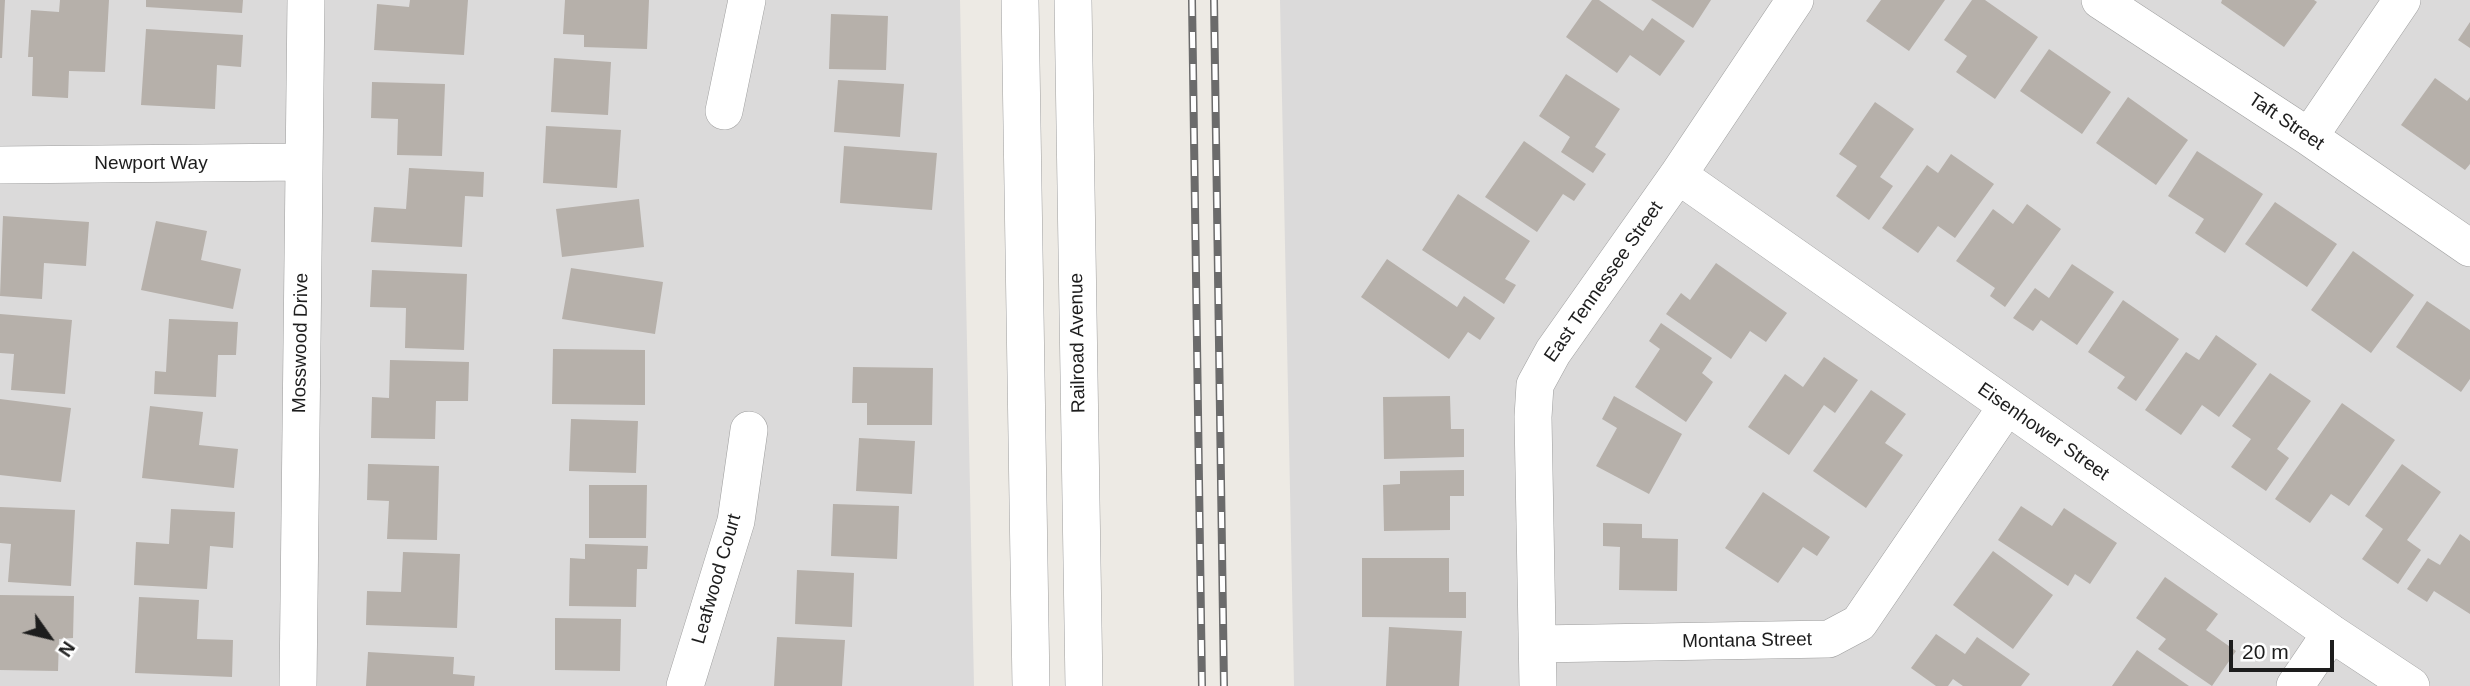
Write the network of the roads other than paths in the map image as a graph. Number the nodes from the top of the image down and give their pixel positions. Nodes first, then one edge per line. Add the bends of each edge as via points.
1 (306, 0) edge
2 (747, 0) edge
3 (1020, 0) edge
4 (1073, 0) edge
5 (1796, 0) edge
6 (2101, 0) edge
7 (2402, 0) edge
8 (724, 111) dead end
9 (2309, 137) junction
10 (302, 162) junction
11 (0, 164) edge
12 (1678, 175) junction
13 (2470, 248) edge
14 (2007, 406) junction
15 (750, 430) dead end
16 (2331, 633) junction
17 (1538, 644) junction
18 (298, 686) edge
19 (685, 686) edge
20 (1031, 686) edge
21 (1084, 686) edge
22 (1538, 686) edge
23 (2295, 686) edge
24 (2411, 686) edge

1 - 10 street, Mosswood Drive
2 - 8 street
3 - 20 street
4 - 21 street, Railroad Avenue
5 - 12 street, East Tennessee Street
6 - 9 street, Taft Street
7 - 9 street
9 - 13 street, Taft Street
10 - 11 street, Newport Way
10 - 18 street, Mosswood Drive
12 - 14 street, Eisenhower Street
12 - 17 street, East Tennessee Street via 1553,352 1535,385
14 - 16 street, Eisenhower Street
14 - 17 street, Montana Street via 1859,623 1829,639
15 - 19 street, Leafwood Court via 736,521
16 - 23 street
16 - 24 street, Eisenhower Street
17 - 22 street, East Tennessee Street

